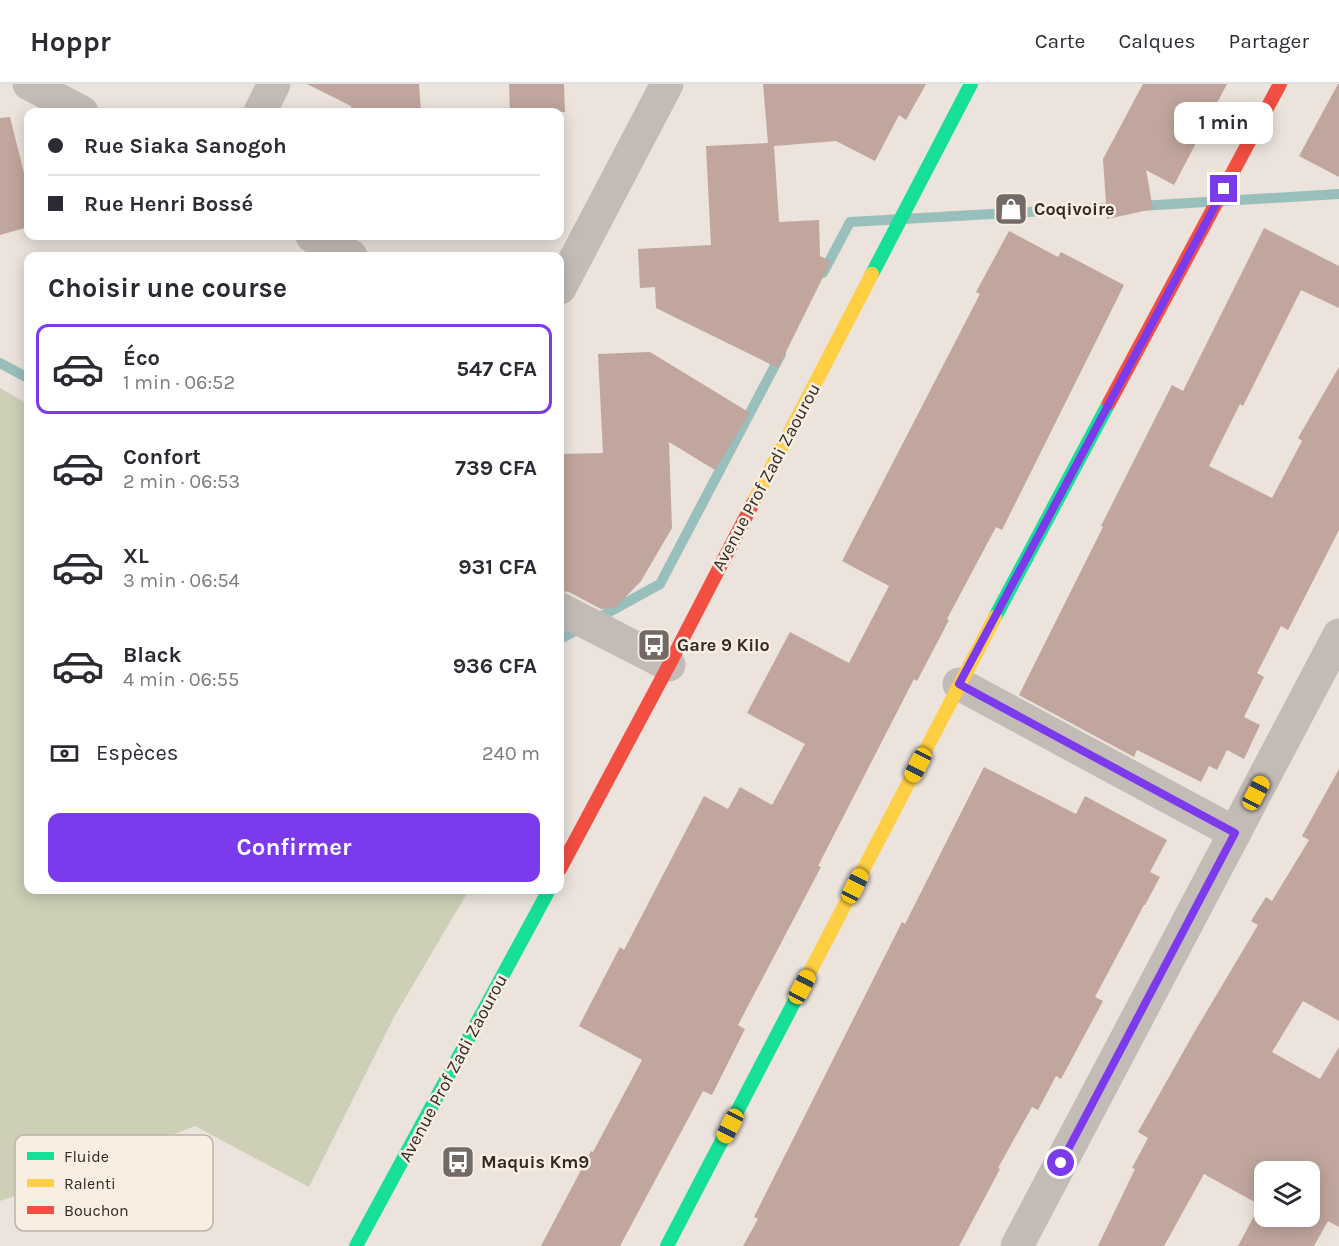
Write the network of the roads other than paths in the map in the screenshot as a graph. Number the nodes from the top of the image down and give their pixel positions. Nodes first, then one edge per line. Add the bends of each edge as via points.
1 (29, 84) edge
2 (274, 84) edge
3 (667, 84) edge
4 (971, 84) edge
5 (1280, 84) edge
6 (74, 108) edge
7 (262, 108) edge
8 (320, 240) edge
9 (343, 252) edge
10 (564, 280) edge
11 (564, 611) edge
12 (1339, 634) edge
13 (669, 664) junction
14 (959, 684) junction
15 (1235, 833) junction
16 (564, 862) edge
17 (547, 894) edge
18 (356, 1246) edge
19 (667, 1246) edge
20 (1017, 1246) edge

1 - 6 street
2 - 7 street
3 - 10 street
4 - 13 street, Avenue Prof Zadi Zaourou
5 - 14 street
8 - 9 street
11 - 13 street
12 - 15 street
13 - 16 street, Avenue Prof Zadi Zaourou
14 - 15 street
14 - 19 street
15 - 20 street
17 - 18 street, Avenue Prof Zadi Zaourou

